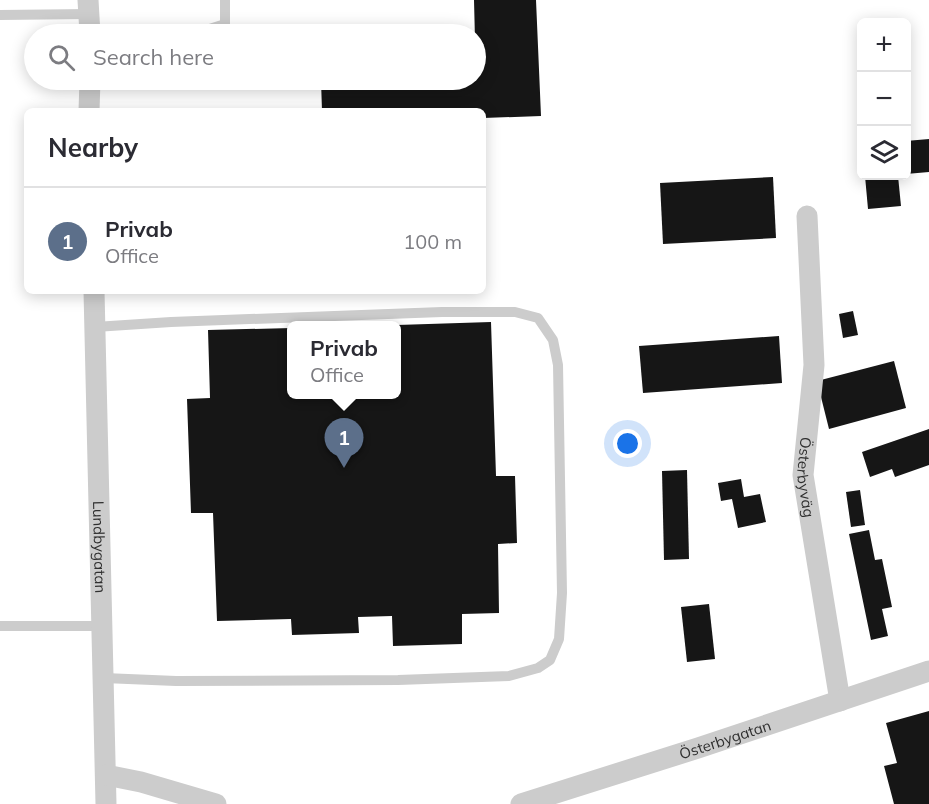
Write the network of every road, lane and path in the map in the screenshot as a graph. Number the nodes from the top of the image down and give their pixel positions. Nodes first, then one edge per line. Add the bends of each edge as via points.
1 (225, 0) edge
2 (0, 15) edge
3 (89, 16) edge
4 (225, 24) edge
5 (90, 90) edge
6 (89, 108) edge
7 (807, 216) dead end
8 (94, 294) edge
9 (95, 327) junction
10 (0, 626) edge
11 (103, 626) junction
12 (929, 671) edge
13 (104, 678) junction
14 (840, 701) junction
15 (106, 775) junction
16 (106, 804) edge
17 (216, 804) edge
18 (521, 804) edge

1 - 4 lane
2 - 3 lane
5 - 6 street
7 - 14 street, Österbyväg via 814,365 803,475
8 - 9 street, Lundbygatan
9 - 11 street, Lundbygatan
9 - 13 lane via 515,312 538,318 553,340 558,377 562,593 559,639 550,660 538,668 509,676 176,681
10 - 11 lane
11 - 13 street, Lundbygatan
12 - 14 street, Österbygatan
13 - 15 street, Lundbygatan
14 - 18 street, Österbygatan
15 - 16 street, Lundbygatan
15 - 17 street

